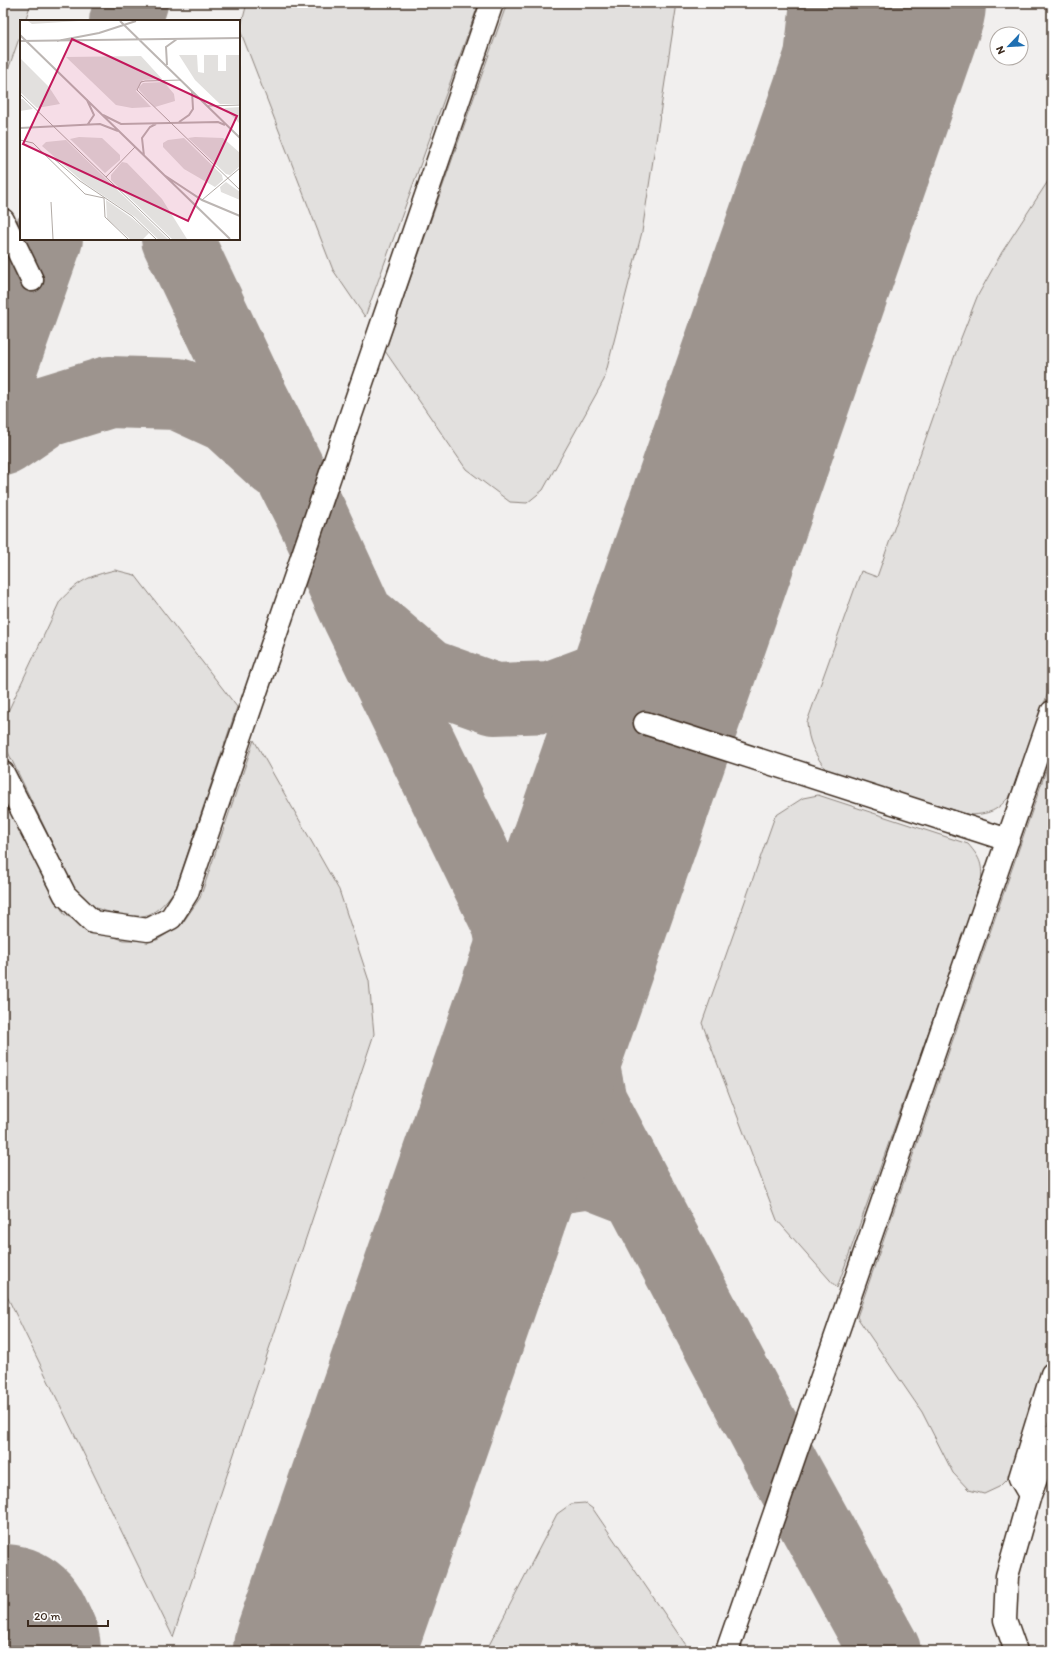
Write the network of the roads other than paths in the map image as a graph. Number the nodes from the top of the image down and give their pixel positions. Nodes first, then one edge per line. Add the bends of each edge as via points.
1 (492, 3) edge
2 (3, 220) edge
3 (32, 280) dead end
4 (1052, 712) edge
5 (646, 723) dead end
6 (3, 773) edge
7 (1008, 840) junction
8 (1052, 1374) edge
9 (1052, 1436) edge
10 (1030, 1495) junction
11 (727, 1651) edge
12 (1016, 1651) edge

1 - 6 lane via 187,893 171,918 148,930 93,922 65,895
2 - 3 lane
4 - 7 lane
5 - 7 lane
7 - 11 lane
8 - 10 lane via 1020,1478
9 - 10 lane
10 - 12 lane via 1007,1576 1005,1620

